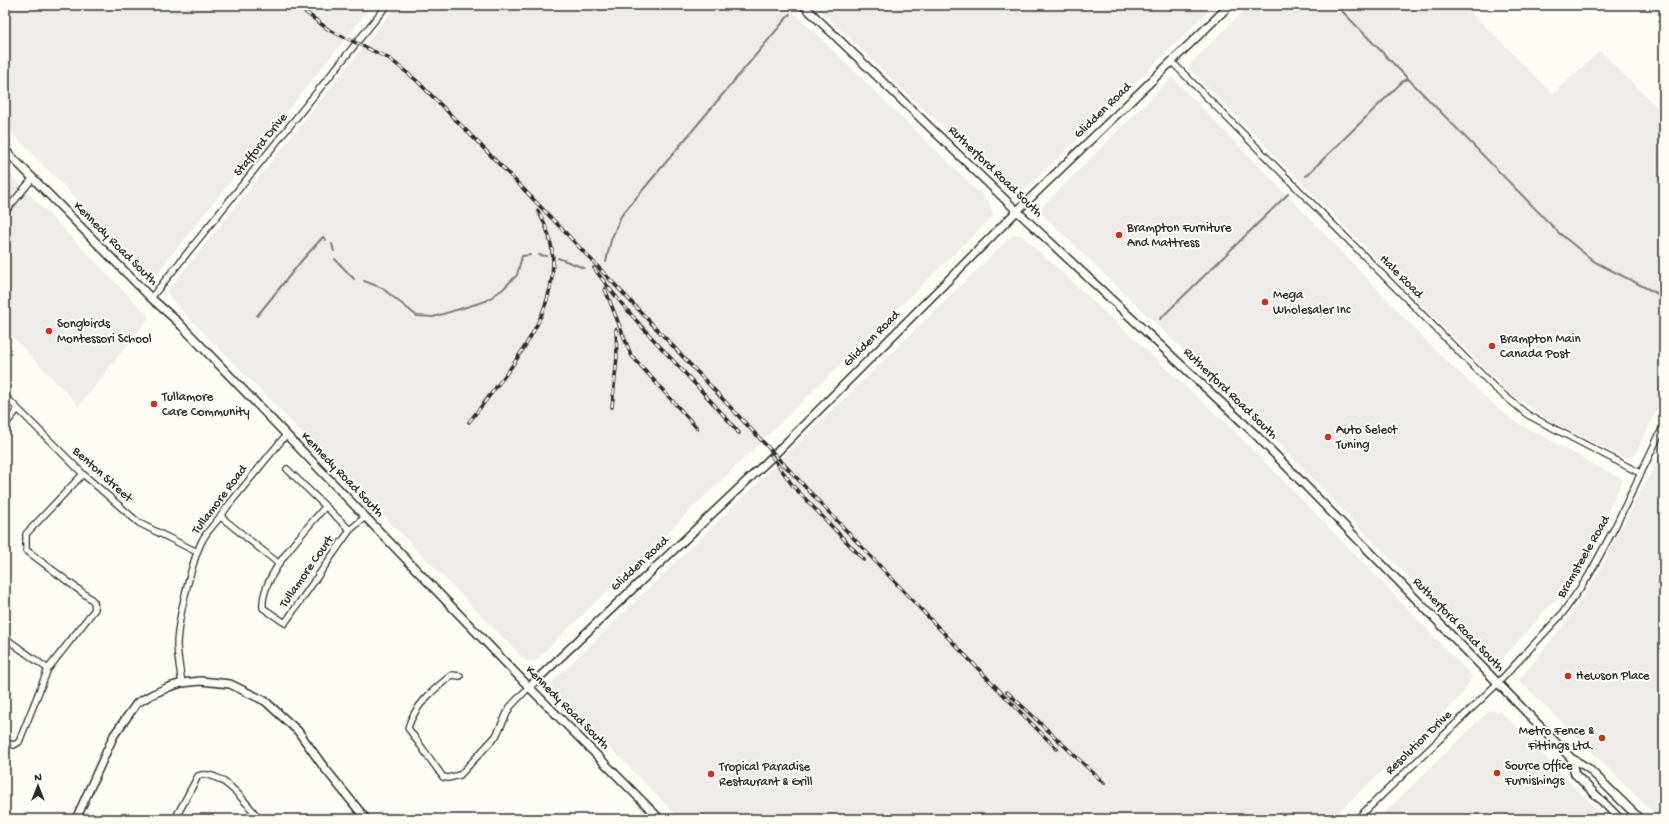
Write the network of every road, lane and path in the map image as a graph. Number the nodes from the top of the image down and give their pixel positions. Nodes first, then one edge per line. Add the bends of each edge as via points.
1 (387, 5) edge
2 (803, 5) edge
3 (1230, 5) edge
4 (1172, 62) junction
5 (5, 150) edge
6 (32, 178) junction
7 (1017, 211) junction
8 (5, 212) edge
9 (152, 298) junction
10 (5, 396) edge
11 (18, 409) junction
12 (5, 425) edge
13 (1664, 425) edge
14 (286, 434) junction
15 (287, 469) dead end
16 (1640, 473) junction
17 (83, 474) junction
18 (325, 507) junction
19 (365, 516) junction
20 (221, 517) junction
21 (350, 530) junction
22 (197, 552) junction
23 (278, 562) junction
24 (5, 638) edge
25 (48, 669) junction
26 (460, 676) dead end
27 (182, 683) junction
28 (1498, 683) junction
29 (529, 687) junction
30 (5, 743) edge
31 (1571, 758) junction
32 (76, 819) edge
33 (175, 819) edge
34 (259, 819) edge
35 (366, 819) edge
36 (660, 819) edge
37 (1356, 819) edge
38 (1620, 819) edge
39 (1640, 819) edge

1 - 9 street, Stafford Drive
2 - 7 street, Rutherford Road South
3 - 4 street, Glidden Road
4 - 7 street, Glidden Road
4 - 16 street, Hale Road via 1495,388 1528,416
5 - 6 street, Kennedy Road South
6 - 8 street
6 - 9 street, Kennedy Road South
7 - 28 street, Rutherford Road South via 1256,434
7 - 29 street, Glidden Road via 781,448
9 - 14 street, Kennedy Road South
10 - 11 street, Benton Street
11 - 12 street
11 - 17 street, Benton Street
13 - 16 street, Bramsteele Road
14 - 19 street, Kennedy Road South
14 - 20 street, Tullamore Road
15 - 18 street, Tullamore Court
16 - 28 street, Bramsteele Road via 1615,527 1576,594 1562,614
17 - 22 street, Benton Street via 139,523
17 - 25 street via 26,534 26,550 94,602 95,609
18 - 21 street, Tullamore Court
18 - 23 street, Tullamore Court
19 - 21 street, Tullamore Court
19 - 29 street, Kennedy Road South
20 - 22 street, Tullamore Road via 208,530
20 - 23 street
21 - 23 street, Tullamore Court via 285,623 263,608 262,599
22 - 27 street, Tullamore Road via 177,647
24 - 25 street
25 - 30 street via 19,742 14,745
26 - 29 street via 452,675 436,688 411,717 408,728 443,777 448,778 460,775 496,736 510,707
27 - 32 street via 152,694 137,703 126,717 114,735
27 - 35 street via 207,681 230,684 265,701 298,731
28 - 31 street, Rutherford Road South
28 - 37 street, Resolution Drive
29 - 36 street, Kennedy Road South
31 - 38 street, Rutherford Road South via 1575,774
31 - 39 street via 1588,768
33 - 34 street via 198,776 204,774 211,775 240,795

